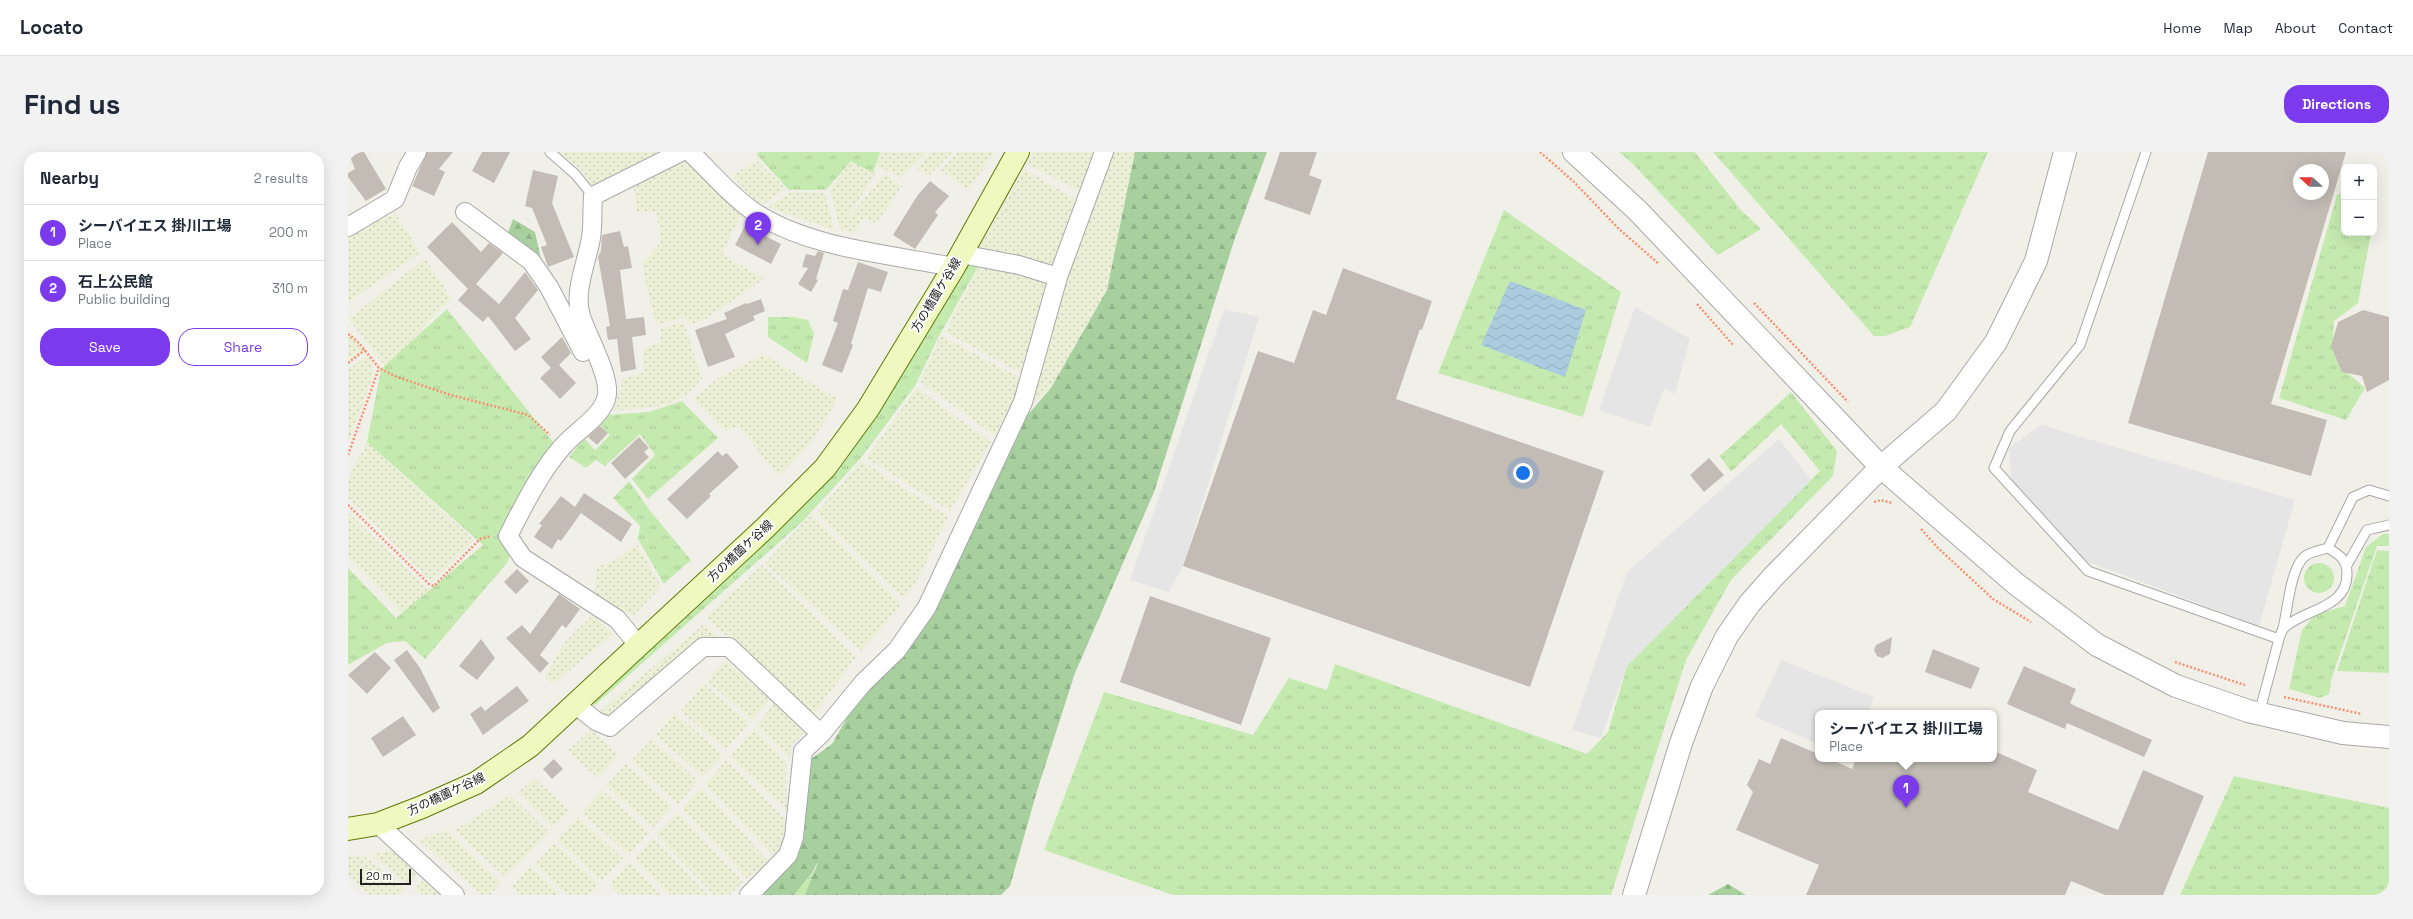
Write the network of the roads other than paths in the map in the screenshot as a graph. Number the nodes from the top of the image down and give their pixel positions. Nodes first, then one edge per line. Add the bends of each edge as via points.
1 (417, 152) edge
2 (550, 152) edge
3 (680, 152) edge
4 (690, 152) edge
5 (1018, 152) edge
6 (1104, 152) edge
7 (1574, 152) edge
8 (2065, 152) edge
9 (2146, 152) edge
10 (593, 196) junction
11 (466, 212) dead end
12 (348, 227) edge
13 (957, 260) junction
14 (1058, 277) junction
15 (606, 399) junction
16 (1881, 468) junction
17 (2389, 496) edge
18 (2389, 525) edge
19 (2328, 548) junction
20 (2347, 565) junction
21 (2283, 628) junction
22 (2279, 640) junction
23 (639, 646) junction
24 (575, 704) junction
25 (2259, 714) junction
26 (821, 734) junction
27 (2389, 738) edge
28 (378, 824) junction
29 (348, 829) edge
30 (455, 895) edge
31 (749, 895) edge
32 (1634, 895) edge

1 - 12 street via 395,199
2 - 10 lane via 575,174
3 - 10 street
4 - 13 street via 750,208 780,227 813,240
5 - 13 main road, 方の橋薗ケ谷線
6 - 14 street
7 - 16 street via 1638,211
8 - 16 street via 2036,261 1996,342 1946,411
9 - 22 lane via 2080,345 2010,431 1994,468 2088,571
10 - 15 street via 591,238 580,292 580,315 603,374 607,387
11 - 15 street via 531,261 549,287
13 - 14 street via 1019,265
13 - 23 main road, 方の橋薗ケ谷線 via 868,409 825,468
14 - 26 street via 1023,402 927,607 897,650 863,683
15 - 23 street via 596,414 563,446 534,486 508,536 523,558 617,619
16 - 25 street via 2016,584 2097,645 2176,686
16 - 32 street via 1774,576 1750,603 1727,636 1702,686 1680,744
17 - 19 lane via 2369,490 2353,497
18 - 20 lane via 2367,530
19 - 20 lane via 2340,555
19 - 21 lane via 2305,556 2297,566
20 - 21 lane via 2347,578 2340,596
21 - 22 lane
22 - 25 lane
23 - 24 main road, 方の橋薗ケ谷線
24 - 26 street via 610,727 703,647 729,647
24 - 28 main road, 方の橋薗ケ谷線 via 530,746 476,783
25 - 27 street via 2343,733
26 - 31 street via 804,751 799,773 794,836 788,855
28 - 29 main road, 方の橋薗ケ谷線
28 - 30 street

